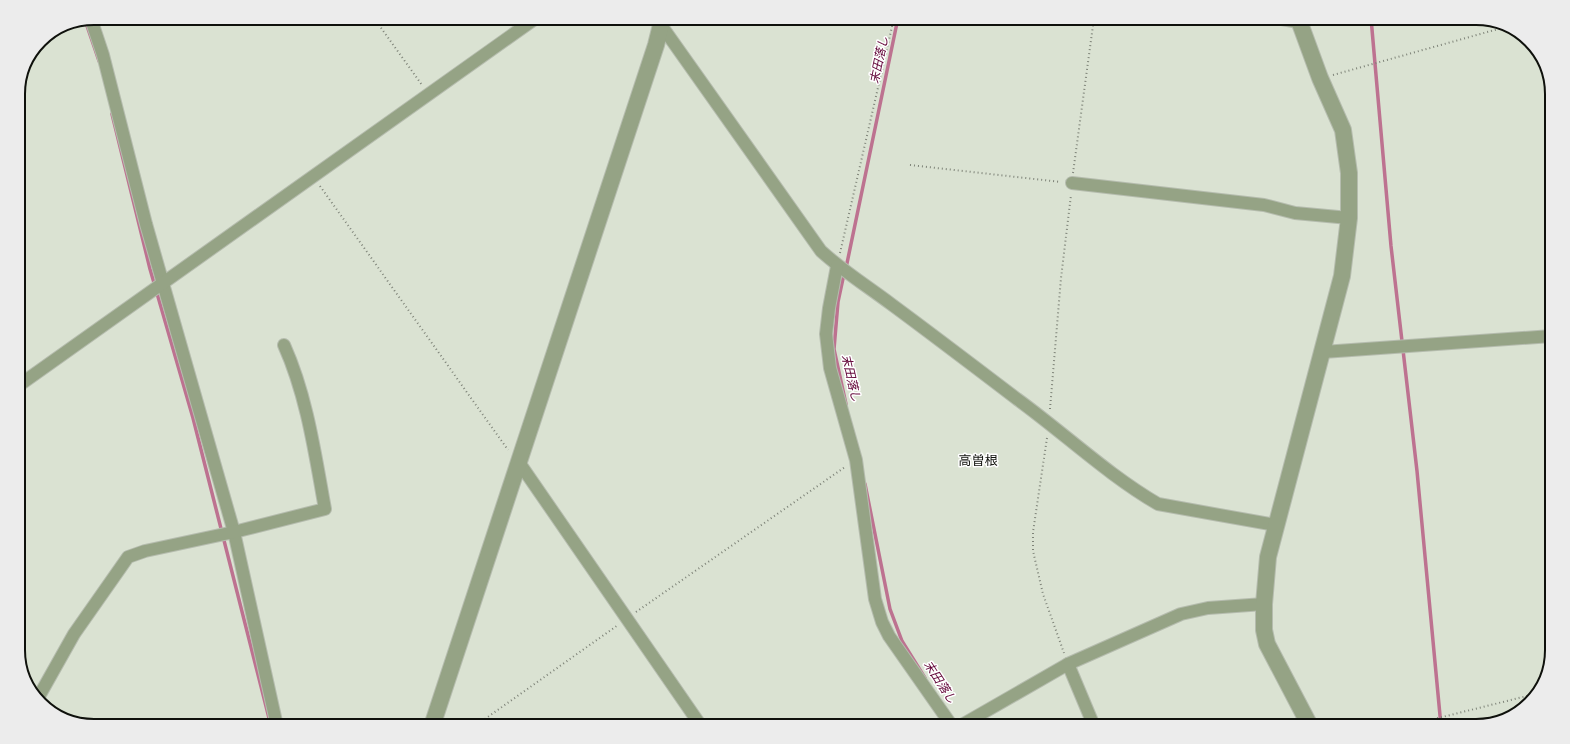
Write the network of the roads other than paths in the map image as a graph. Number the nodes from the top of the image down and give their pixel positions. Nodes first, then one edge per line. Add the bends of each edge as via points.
1 (93, 25) edge
2 (526, 25) edge
3 (660, 25) edge
4 (663, 25) edge
5 (1300, 25) edge
6 (1072, 183) road end
7 (1349, 218) junction
8 (837, 266) junction
9 (164, 282) junction
10 (1545, 336) edge
11 (284, 344) dead end
12 (1323, 352) junction
13 (25, 381) edge
14 (518, 461) junction
15 (1275, 525) junction
16 (226, 533) junction
17 (1264, 604) junction
18 (1068, 664) junction
19 (41, 693) edge
20 (275, 719) edge
21 (434, 719) edge
22 (696, 719) edge
23 (947, 719) edge
24 (972, 719) edge
25 (1091, 719) edge
26 (1306, 719) edge

1 - 9 street
2 - 9 street
3 - 14 street via 644,81
4 - 8 street via 821,251
5 - 7 street via 1343,130 1349,173
6 - 7 street via 1264,205 1295,213
7 - 12 street via 1342,276
8 - 15 street via 1158,504
8 - 23 street via 829,308 827,341 830,368 856,460 875,599 889,636
9 - 13 street
9 - 16 street
10 - 12 street
11 - 16 street via 296,371 313,440 325,509
12 - 15 street via 1301,439
14 - 21 street
14 - 22 street
15 - 17 street via 1268,557
16 - 19 street via 128,557 74,634
16 - 20 street
17 - 18 street via 1208,608 1181,614
17 - 26 street via 1266,644
18 - 24 street
18 - 25 street

